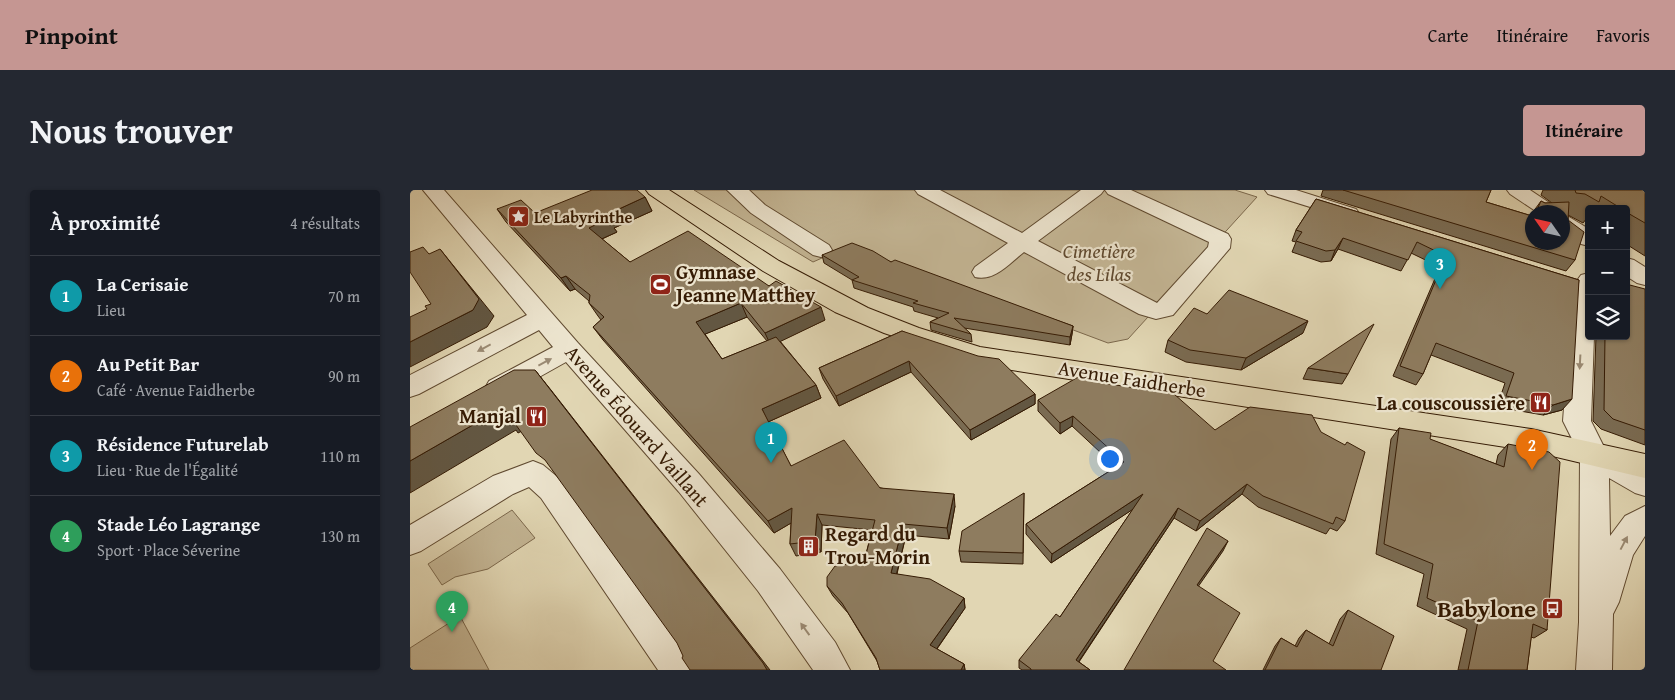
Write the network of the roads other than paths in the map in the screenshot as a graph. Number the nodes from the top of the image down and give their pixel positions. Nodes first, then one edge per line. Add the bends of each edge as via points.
1 (433, 190) edge
2 (656, 190) edge
3 (737, 190) edge
4 (925, 190) edge
5 (1094, 190) edge
6 (1115, 190) edge
7 (1275, 190) edge
8 (1517, 190) edge
9 (1540, 205) edge
10 (1366, 218) edge
11 (1570, 226) edge
12 (1585, 236) edge
13 (1023, 242) junction
14 (821, 250) dead end
15 (1630, 267) edge
16 (983, 272) dead end
17 (1645, 278) edge
18 (1580, 283) edge
19 (543, 317) junction
20 (569, 349) junction
21 (410, 387) edge
22 (477, 400) edge
23 (1594, 455) junction
24 (1645, 466) edge
25 (1645, 484) edge
26 (1645, 519) edge
27 (410, 541) edge
28 (1596, 622) junction
29 (679, 670) edge
30 (832, 670) edge
31 (1594, 670) edge

1 - 19 street, Avenue Édouard Vaillant
2 - 23 main road, Avenue Faidherbe via 730,241 845,307 979,356 1531,440
3 - 14 street via 758,209
4 - 13 street
5 - 13 street
6 - 13 street via 1220,239 1219,248 1165,309 1147,308
7 - 10 street
8 - 9 street
11 - 12 street
13 - 16 street
15 - 17 street
18 -> 23 street via 1577,421
19 - 20 street, Avenue Édouard Vaillant
19 -> 21 street
22 -> 20 street
30 -> 20 street, Avenue Édouard Vaillant via 763,572 689,483
23 - 24 main road, Avenue Faidherbe
23 - 25 street
23 - 28 street
28 -> 26 street via 1622,545 1636,524
27 - 29 street via 503,485 534,473 551,489
28 - 31 street

